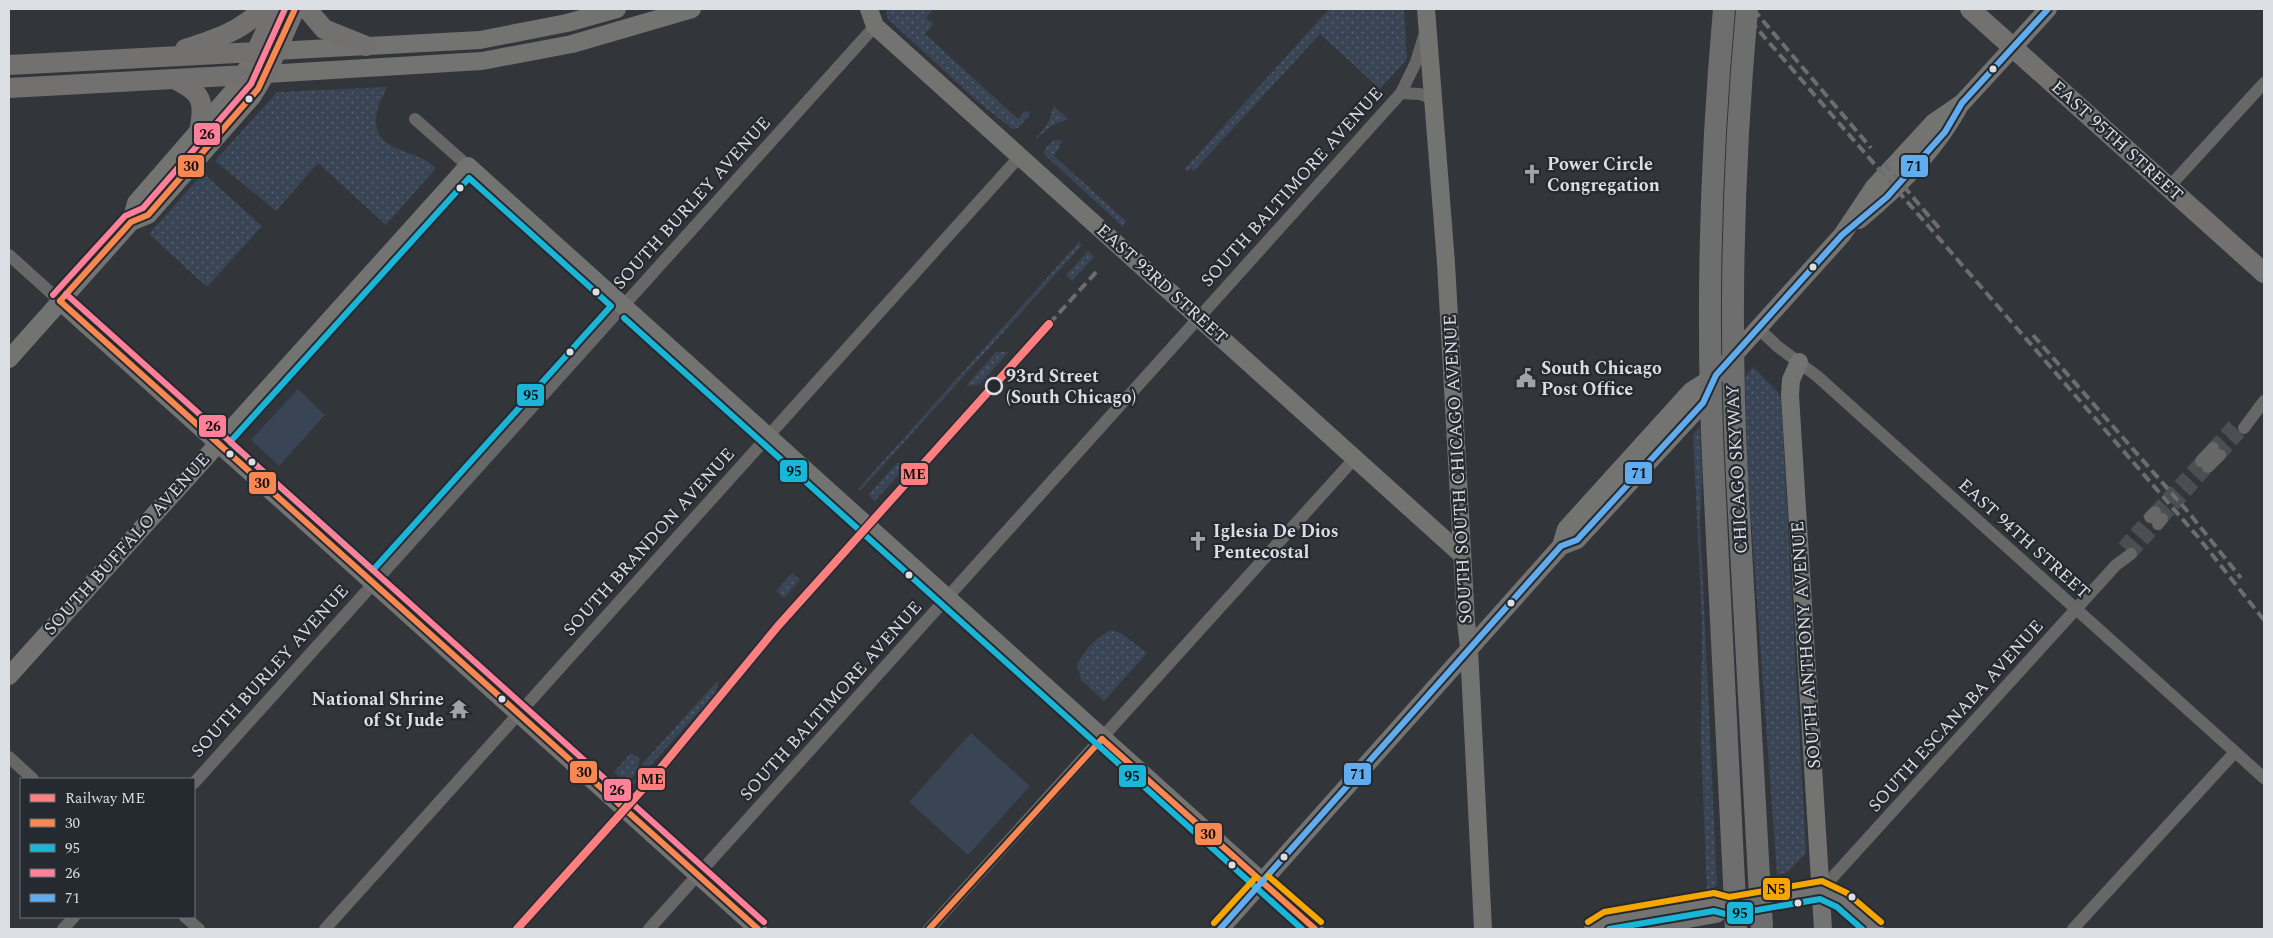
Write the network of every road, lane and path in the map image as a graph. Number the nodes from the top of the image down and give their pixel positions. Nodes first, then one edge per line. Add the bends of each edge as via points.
1 (262, 9) edge
2 (276, 9) edge
3 (295, 9) edge
4 (307, 9) edge
5 (617, 9) edge
6 (692, 9) edge
7 (870, 9) edge
8 (1724, 9) edge
9 (1747, 9) edge
10 (1970, 9) edge
11 (2048, 9) edge
12 (1427, 18) edge
13 (875, 26) junction
14 (366, 46) junction
15 (2012, 47) junction
16 (276, 51) junction
17 (256, 52) junction
18 (162, 58) junction
19 (9, 65) edge
20 (266, 74) junction
21 (244, 75) junction
22 (174, 79) junction
23 (2264, 83) edge
24 (9, 88) edge
25 (1401, 93) junction
26 (1433, 99) junction
27 (415, 119) dead end
28 (199, 132) junction
29 (1020, 156) junction
30 (468, 166) junction
31 (2169, 187) junction
32 (131, 222) junction
33 (9, 255) edge
34 (2264, 273) edge
35 (60, 301) junction
36 (623, 306) junction
37 (1199, 318) junction
38 (1758, 328) junction
39 (9, 359) edge
40 (1799, 362) junction
41 (2260, 405) edge
42 (2241, 424) tunnel mouth
43 (768, 437) junction
44 (218, 443) junction
45 (2216, 451) tunnel mouth
46 (1355, 458) junction
47 (2205, 464) tunnel mouth
48 (2127, 550) tunnel mouth
49 (1462, 555) junction
50 (374, 582) junction
51 (947, 599) junction
52 (2076, 609) junction
53 (1470, 648) junction
54 (9, 676) edge
55 (519, 713) junction
56 (1102, 739) junction
57 (2235, 752) junction
58 (9, 757) edge
59 (32, 778) edge
60 (2264, 778) edge
61 (195, 782) edge
62 (698, 875) junction
63 (1262, 883) junction
64 (1821, 890) junction
65 (1728, 906) junction
66 (73, 918) edge
67 (186, 918) edge
68 (1762, 928) edge
69 (62, 929) edge
70 (199, 929) edge
71 (325, 929) edge
72 (649, 929) edge
73 (758, 929) edge
74 (930, 929) edge
75 (1220, 929) edge
76 (1315, 929) edge
77 (1483, 929) edge
78 (1593, 929) edge
79 (1632, 929) edge
80 (1736, 929) edge
81 (1823, 929) edge
82 (1875, 929) edge
83 (2073, 929) edge

1 - 18 main road via 247,24
2 - 17 main road
3 - 16 main road
4 - 14 main road via 324,29
5 - 14 street via 567,23 480,40
6 - 20 street via 572,44 491,59
7 - 13 street
8 - 80 highway, CHICAGO SKYWAY, bridge via 1710,250 1711,411
9 - 68 highway, CHICAGO SKYWAY, bridge via 1738,120 1733,250 1734,401
10 - 15 main road, EAST 95TH STREET
11 - 15 street
12 - 25 street, SOUTH BALTIMORE AVENUE via 1416,62
12 - 26 street, SOUTH SOUTH CHICAGO AVENUE
13 - 29 street, EAST 93RD STREET
13 - 36 street, SOUTH BURLEY AVENUE
14 - 16 street
15 - 31 main road, EAST 95TH STREET
15 - 38 street via 1962,103 1946,132 1893,190 1842,234
16 - 17 street
16 - 20 main road
17 - 18 main road
17 - 21 street
18 - 19 main road
20 - 21 main road
20 - 32 street via 252,97 148,214
21 - 22 main road
21 - 28 street
22 - 24 main road
22 - 28 main road via 199,96 204,110
23 - 31 street
25 - 26 street, SOUTH BALTIMORE AVENUE via 1420,94
25 - 37 street, SOUTH BALTIMORE AVENUE
26 - 49 street, SOUTH SOUTH CHICAGO AVENUE via 1446,263
27 - 30 street
28 - 32 street via 136,203
29 - 37 street, EAST 93RD STREET
29 - 43 street, SOUTH BRANDON AVENUE
30 - 36 street
30 - 44 street, SOUTH BUFFALO AVENUE
31 - 34 main road, EAST 95TH STREET
32 - 35 street
33 - 35 street
35 - 39 street
35 - 44 street
36 - 43 street
36 - 50 street, SOUTH BURLEY AVENUE
37 - 46 street, EAST 93RD STREET
37 - 51 street, SOUTH BALTIMORE AVENUE
38 - 40 street, EAST 94TH STREET
38 - 53 street via 1716,374 1691,392 1566,529 1561,546
40 - 52 street, EAST 94TH STREET
40 - 64 street, SOUTH ANTHONY AVENUE via 1791,380 1790,395
41 - 42 street
43 - 51 street
43 - 55 street, SOUTH BRANDON AVENUE
44 - 50 street
44 - 54 street, SOUTH BUFFALO AVENUE
45 - 47 street
46 - 49 street, EAST 93RD STREET
46 - 56 street
48 - 52 street, SOUTH ESCANABA AVENUE
49 - 53 street, SOUTH SOUTH CHICAGO AVENUE
50 - 55 street
50 - 61 street, SOUTH BURLEY AVENUE
51 - 56 street
51 - 62 street, SOUTH BALTIMORE AVENUE
52 - 57 street, EAST 94TH STREET
52 - 64 street, SOUTH ESCANABA AVENUE
53 - 63 street
53 - 77 street, SOUTH SOUTH CHICAGO AVENUE
55 - 62 street
55 - 71 street, SOUTH BRANDON AVENUE
56 - 63 street
56 - 74 street
57 - 60 street, EAST 94TH STREET
57 - 83 street
58 - 59 street
62 - 72 street, SOUTH BALTIMORE AVENUE
62 - 73 street
63 - 75 street
63 - 76 street
64 - 65 street
64 - 81 street, SOUTH ANTHONY AVENUE
64 - 82 street via 1842,900
65 - 78 street via 1715,902 1605,921
65 - 79 street via 1716,914
66 - 69 street
67 - 70 street

